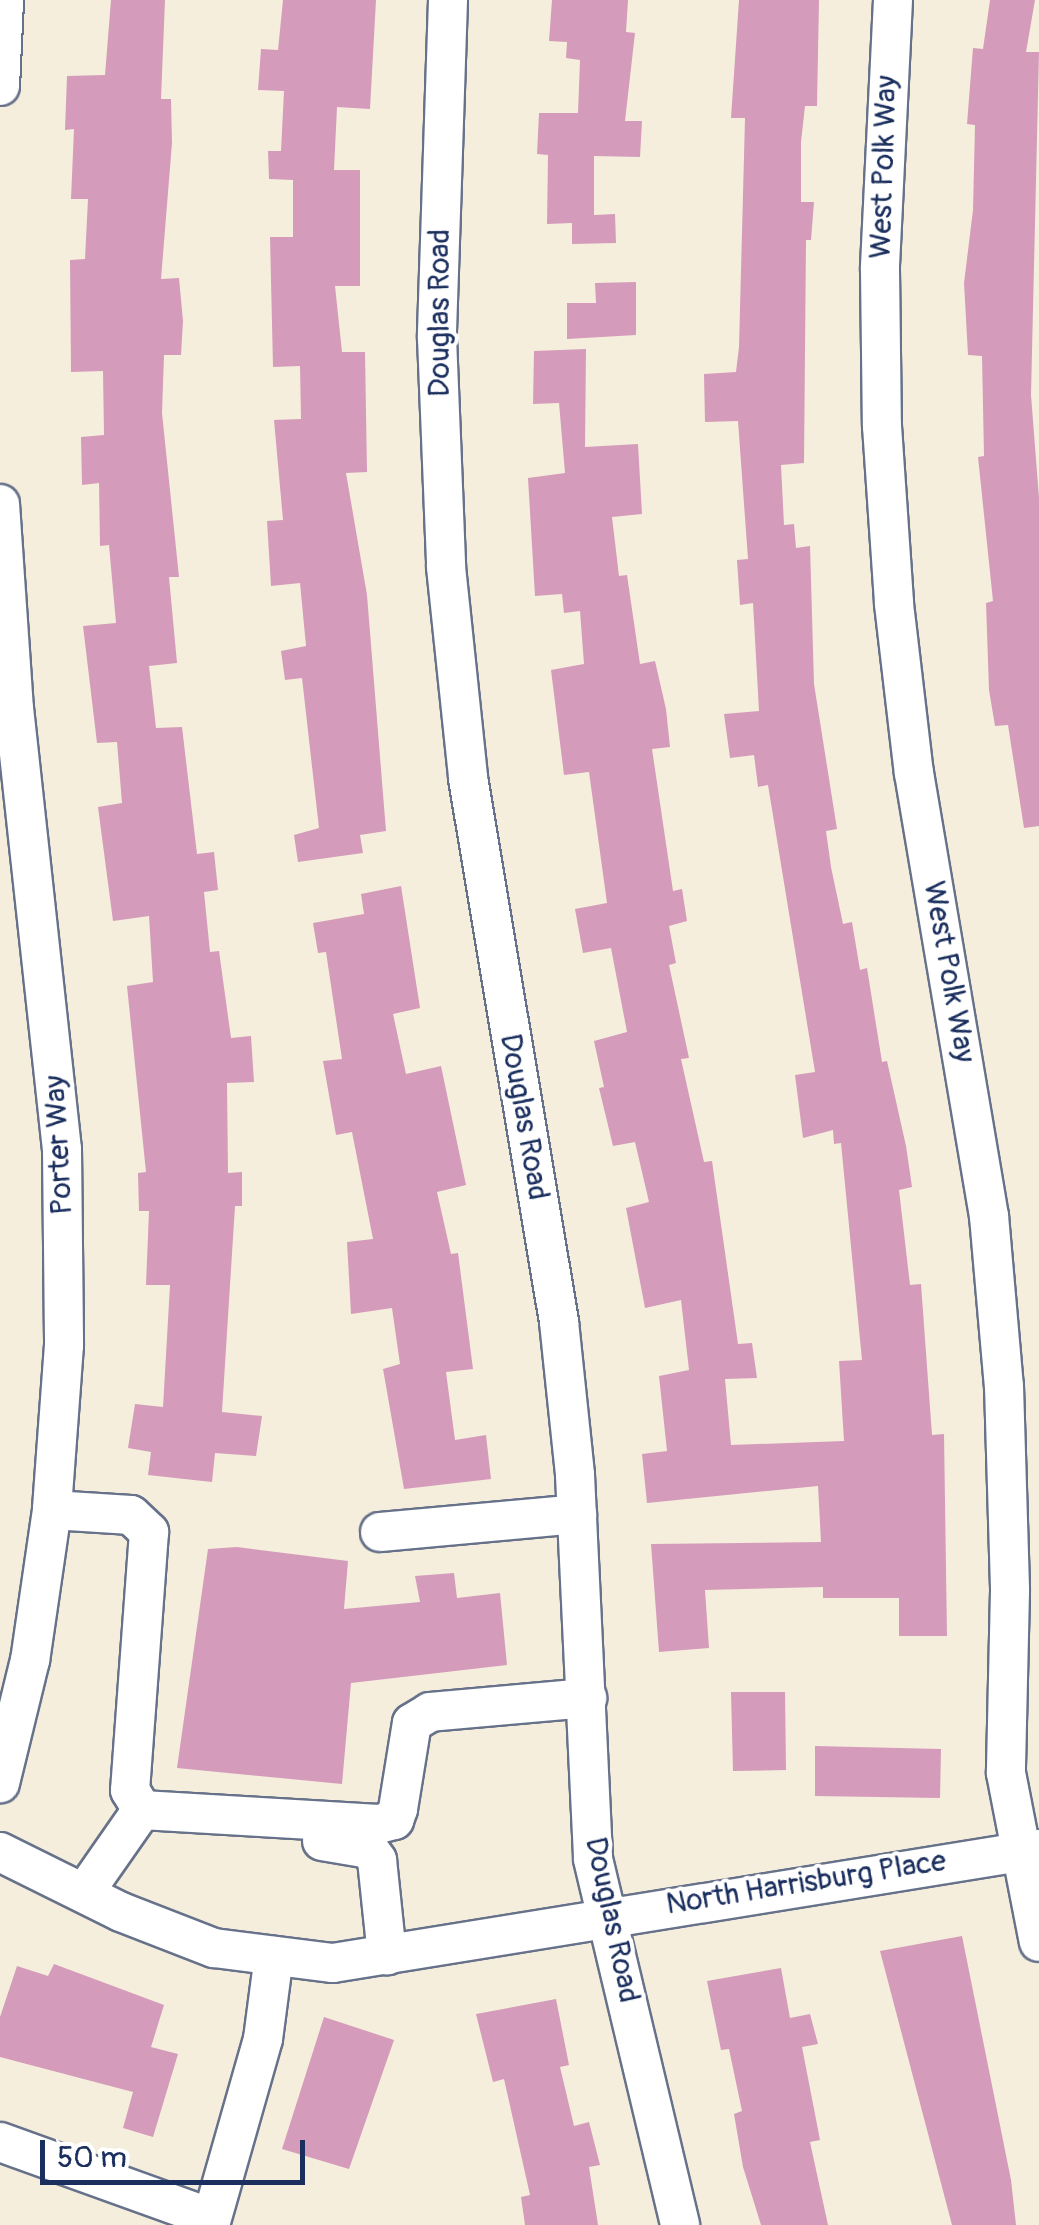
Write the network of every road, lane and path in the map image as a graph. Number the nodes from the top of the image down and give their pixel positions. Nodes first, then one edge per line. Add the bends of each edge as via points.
1 (4, 0) edge
2 (448, 0) edge
3 (893, 0) edge
4 (0, 86) edge
5 (0, 504) edge
6 (52, 1510) junction
7 (577, 1514) junction
8 (380, 1532) dead end
9 (587, 1698) junction
10 (0, 1783) edge
11 (139, 1817) junction
12 (1029, 1850) edge
13 (0, 1852) edge
14 (84, 1894) junction
15 (607, 1914) junction
16 (1039, 1942) edge
17 (387, 1955) junction
18 (274, 1956) junction
19 (0, 2142) edge
20 (156, 2211) edge
21 (210, 2222) edge
22 (680, 2225) edge

1 - 4 street
2 - 7 street, Douglas Road via 438,338 446,567 488,919 558,1322
3 - 12 street, West Polk Way via 881,252 882,426 914,772 989,1216 1004,1386 1006,1773
5 - 6 street, Porter Way via 14,708 62,1148 64,1345
6 - 10 street, Porter Way via 30,1660
6 - 11 street via 131,1515 149,1532 130,1790
7 - 8 street
7 - 9 street, Douglas Road
9 - 11 street via 430,1712 412,1723 394,1820 364,1826
9 - 15 street, Douglas Road via 592,1860
11 - 14 street
11 - 17 street via 369,1849 384,1886
12 - 15 street, North Harrisburg Place
12 - 16 street, West Polk Way
13 - 14 street, North Harrisburg Place
14 - 18 street, North Harrisburg Place via 214,1948
15 - 17 street, North Harrisburg Place
15 - 22 street, Douglas Road
17 - 18 street, North Harrisburg Place via 333,1963
18 - 21 street via 263,2039
19 - 20 street
20 - 21 street

